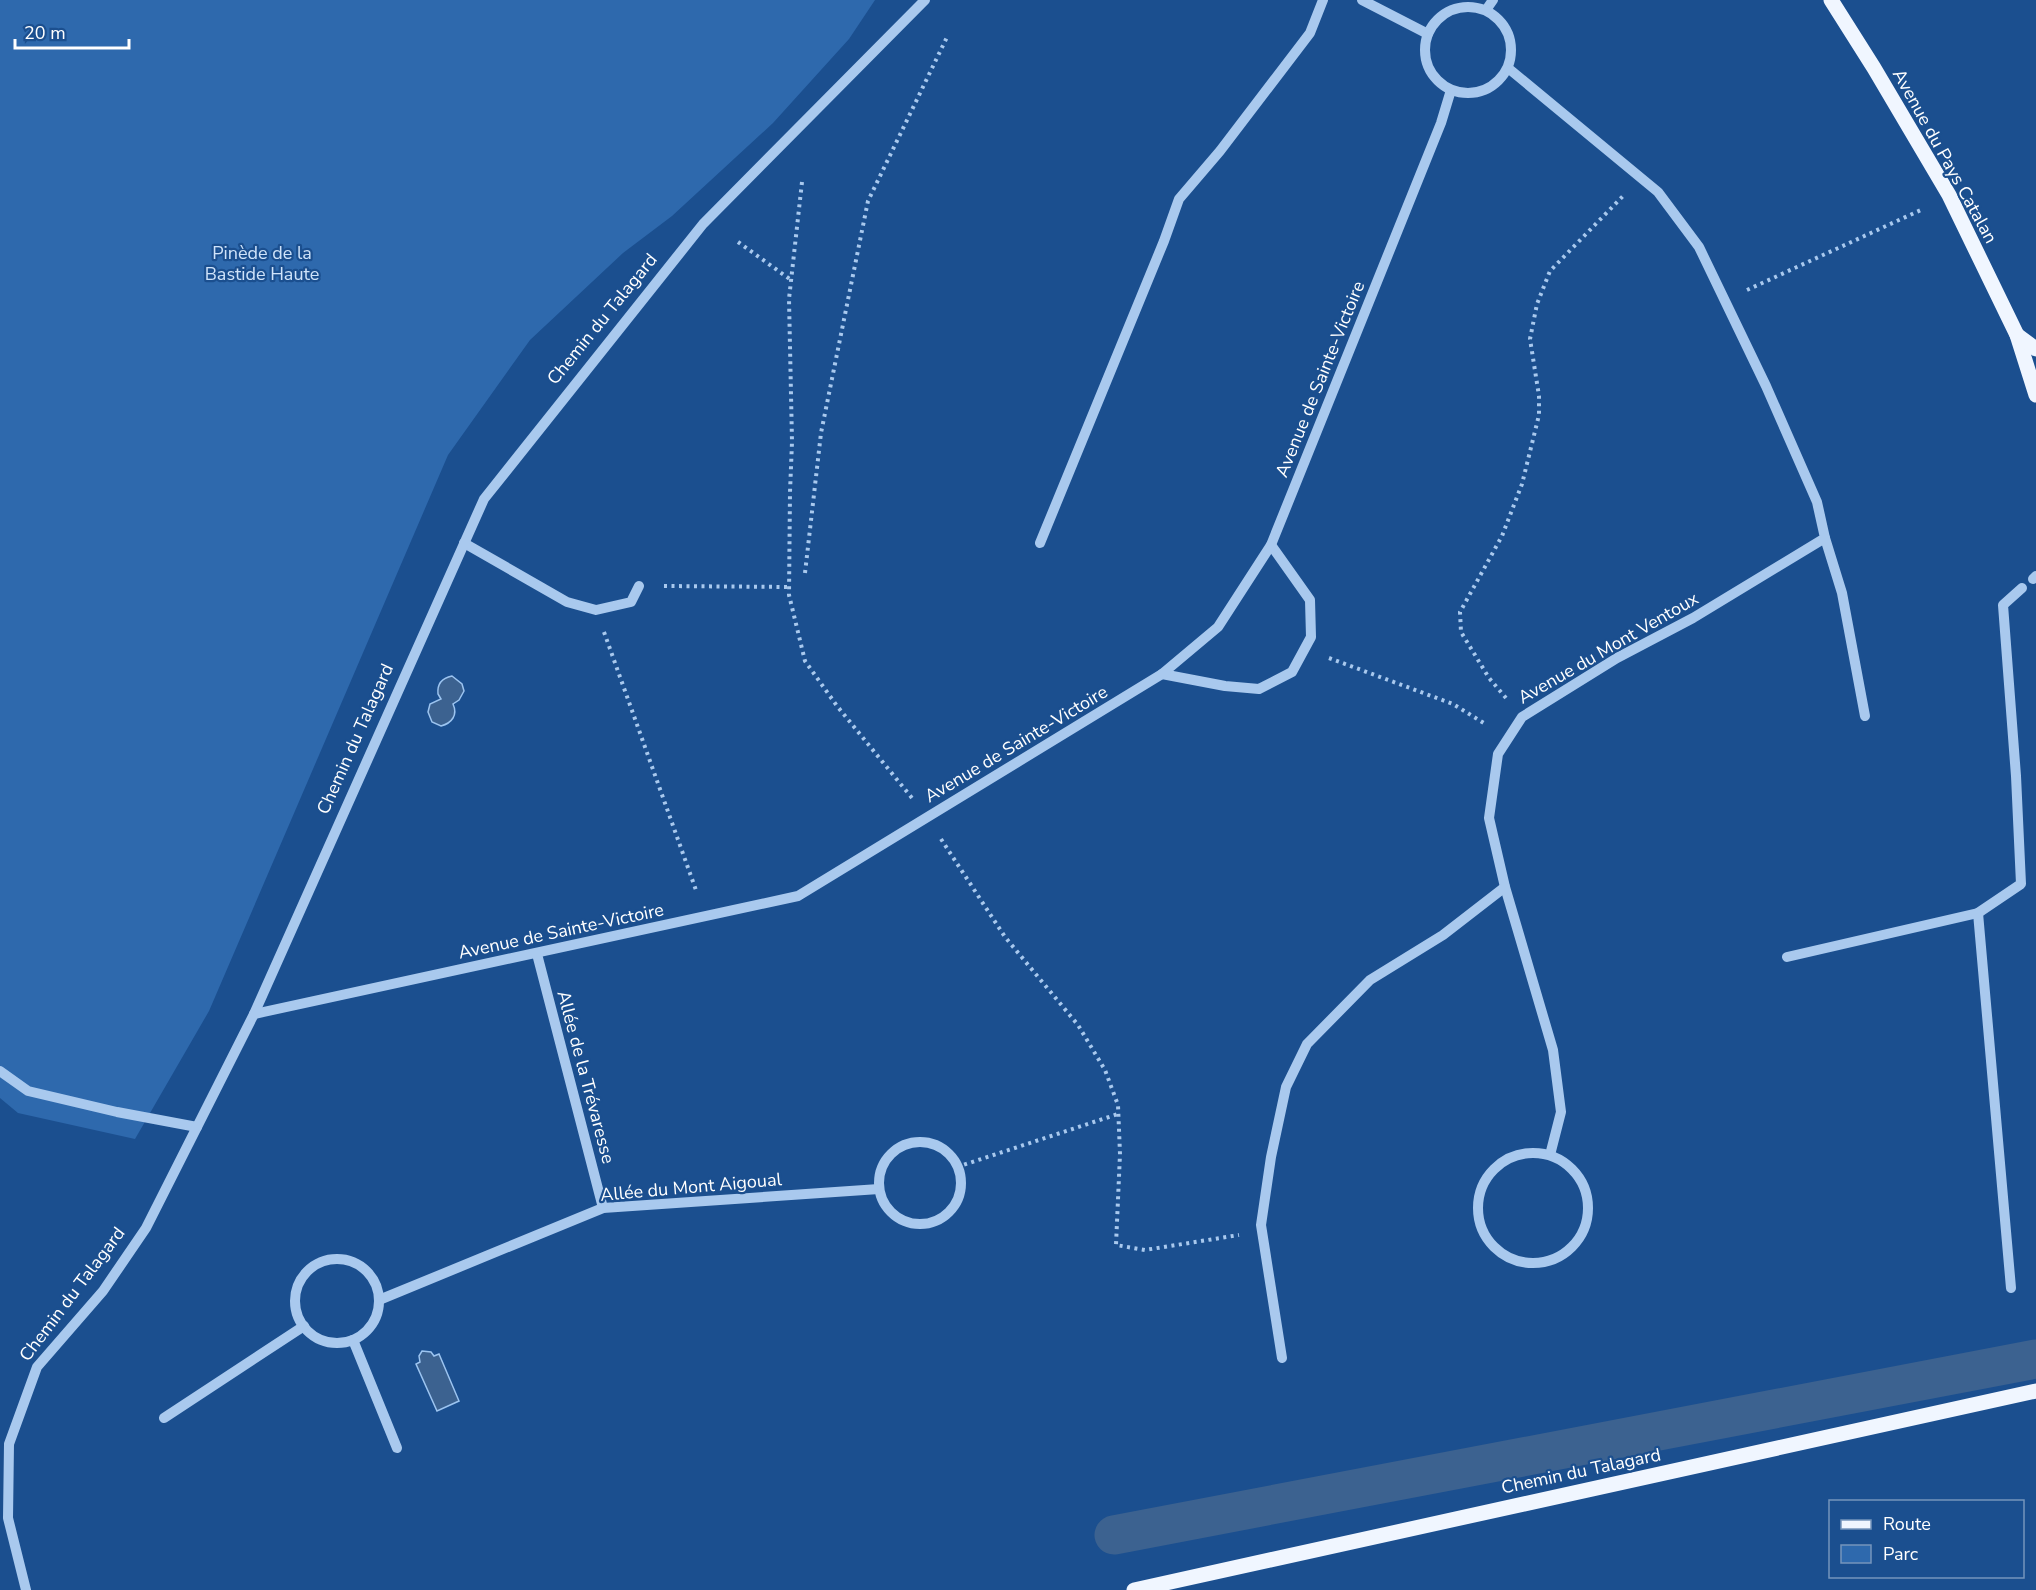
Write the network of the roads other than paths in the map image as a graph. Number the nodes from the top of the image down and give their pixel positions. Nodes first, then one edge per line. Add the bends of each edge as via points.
1 (925, 0) edge
2 (1323, 0) edge
3 (1362, 0) edge
4 (1493, 0) edge
5 (1831, 0) edge
6 (1486, 10) junction
7 (1428, 34) junction
8 (1508, 68) junction
9 (1451, 90) junction
10 (2017, 335) junction
11 (2036, 349) edge
12 (2036, 395) edge
13 (1825, 538) junction
14 (464, 543) junction
15 (1040, 543) dead end
16 (1271, 545) junction
17 (639, 586) road end
18 (2022, 588) dead end
19 (1162, 674) junction
20 (1865, 716) dead end
21 (1505, 887) junction
22 (1978, 913) junction
23 (537, 954) junction
24 (1787, 957) dead end
25 (254, 1014) junction
26 (0, 1071) edge
27 (197, 1127) junction
28 (1550, 1155) junction
29 (879, 1189) junction
30 (603, 1208) junction
31 (2011, 1288) dead end
32 (379, 1300) junction
33 (304, 1326) junction
34 (353, 1340) junction
35 (1282, 1358) dead end
36 (2036, 1391) edge
37 (164, 1419) dead end
38 (397, 1448) dead end
39 (26, 1590) edge
40 (1134, 1590) edge

1 - 14 street, Chemin du Talagard via 703,224 483,499
2 - 15 street via 1310,33 1179,198
3 - 7 street
4 - 6 street
5 - 10 main road, Avenue du Pays Catalan via 1949,195
6 - 7 street via 1473,6 1446,12
6 - 8 street via 1498,18 1512,41
7 - 9 street via 1426,60 1440,83
8 - 9 street via 1501,79 1484,90
8 - 13 street via 1642,177 1699,247 1817,502
9 - 16 street, Avenue de Sainte-Victoire via 1442,123
10 - 11 main road, Avenue du Pays Catalan
10 - 12 main road, Avenue du Pays Catalan
13 - 20 street via 1842,593
13 - 21 street, Avenue du Mont Ventoux via 1522,717 1498,754 1489,818
14 - 17 street via 567,602 596,610 631,602
14 - 25 street, Chemin du Talagard
16 - 19 street, Avenue de Sainte-Victoire via 1218,627
16 - 19 street via 1310,600 1311,637 1292,672 1259,689
18 - 22 street via 2003,605 2021,884
19 - 23 street, Avenue de Sainte-Victoire via 798,896
21 - 28 street, Avenue du Mont Ventoux via 1553,1050 1561,1112
21 - 35 street via 1443,935 1370,980 1307,1044 1286,1087 1261,1225
22 - 24 street
22 - 31 street
23 - 25 street, Avenue de Sainte-Victoire
23 - 30 street, Allée de la Trévaresse
25 - 27 street, Chemin du Talagard
26 - 27 street via 28,1091
27 - 39 street, Chemin du Talagard via 146,1228 103,1291 37,1367 9,1444 8,1518
28 - 28 street via 1531,1152 1513,1156 1484,1181 1478,1198 1478,1217 1484,1235 1496,1250 1512,1259 1530,1263 1563,1254 1585,1226 1586,1191 1566,1163
29 - 29 street via 884,1163 892,1153 915,1142 928,1143 951,1156 961,1179 954,1206 932,1223 903,1221 883,1203
29 - 30 street, Allée du Mont Aigoual
30 - 32 street, Allée du Mont Aigoual
32 - 33 street via 377,1287 360,1265 347,1260 320,1262 304,1275 295,1294 295,1308
32 - 34 street via 371,1326
33 - 34 street via 308,1332 333,1343
33 - 37 street
34 - 38 street
36 - 40 main road, Chemin du Talagard

